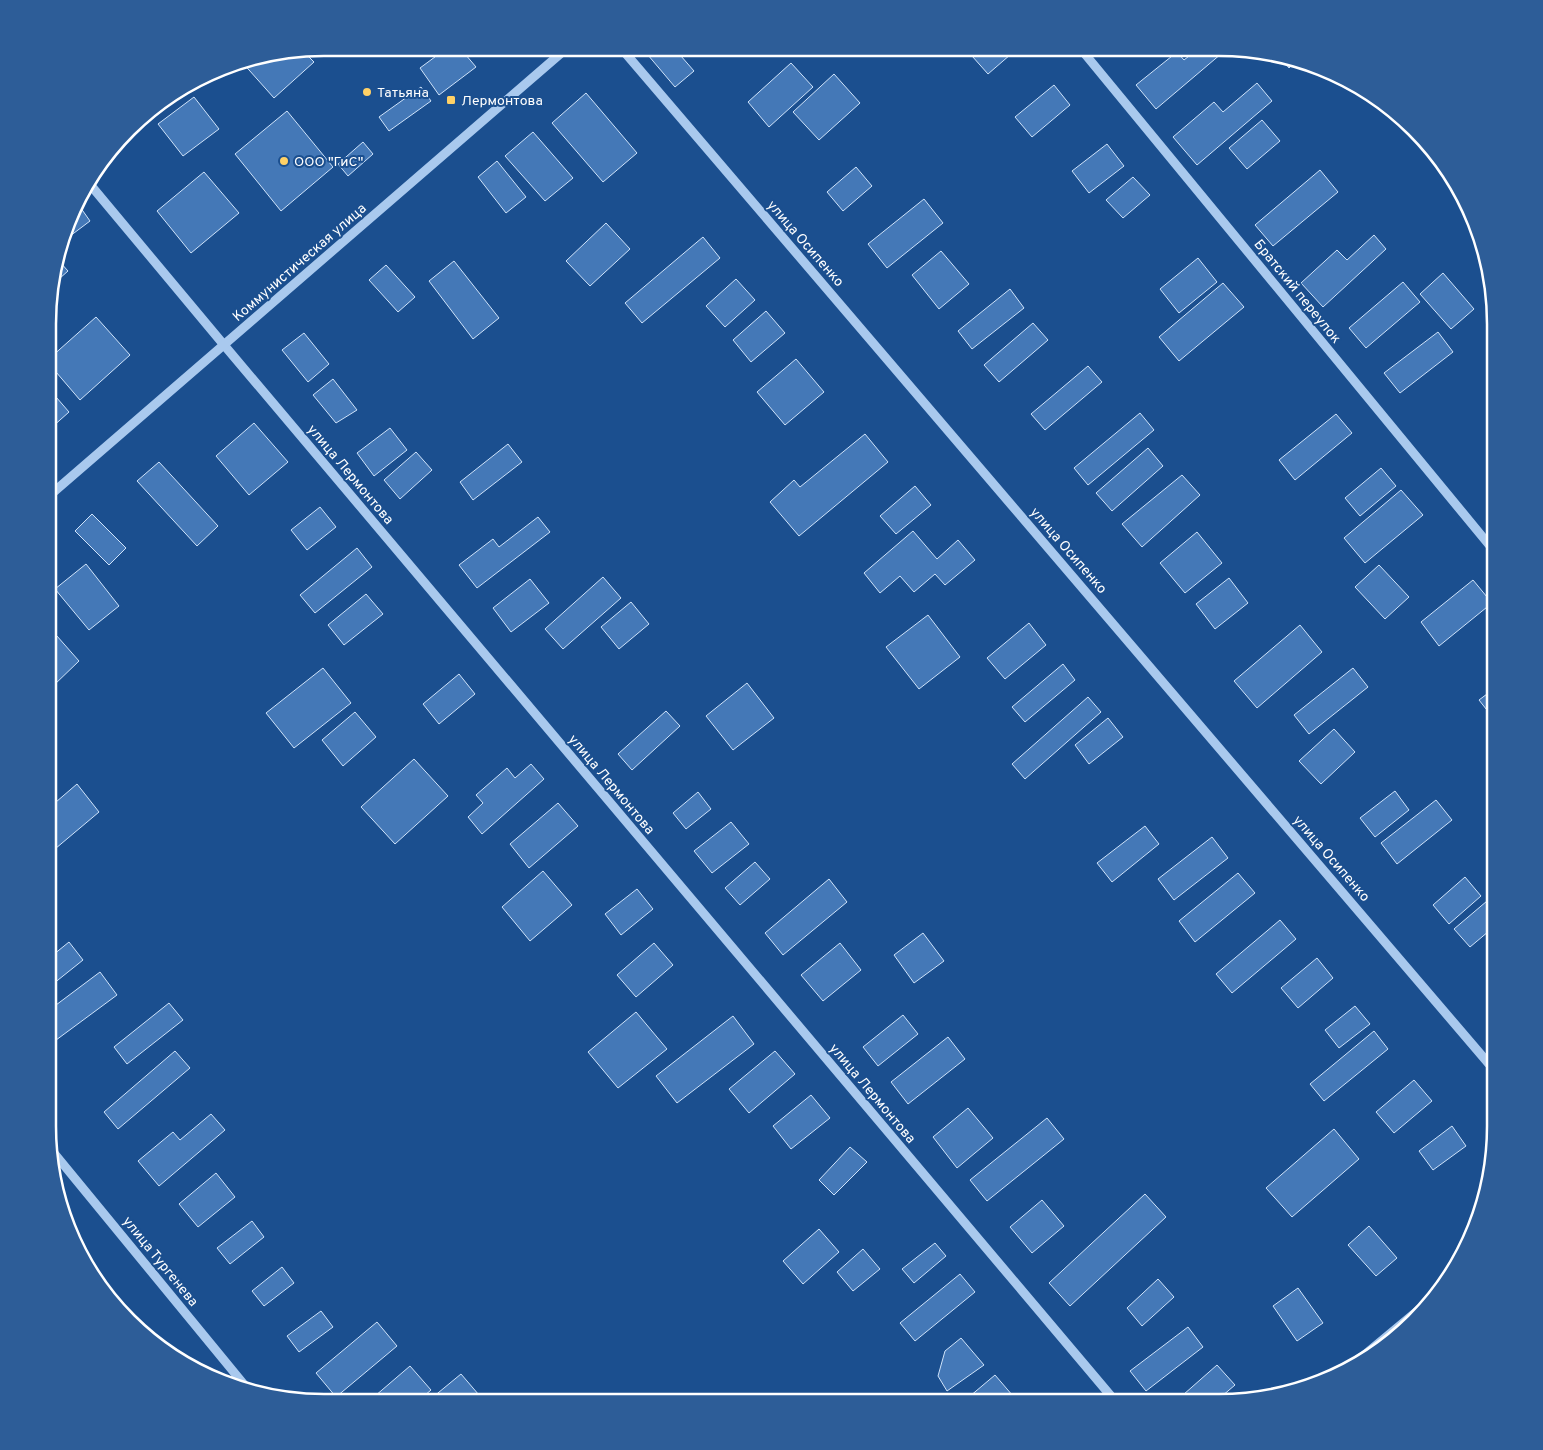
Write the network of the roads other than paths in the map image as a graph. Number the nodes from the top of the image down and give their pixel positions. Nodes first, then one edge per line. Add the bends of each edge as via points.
1 (558, 56) edge
2 (628, 56) edge
3 (1087, 56) edge
4 (93, 188) edge
5 (224, 345) junction
6 (56, 491) edge
7 (1487, 542) edge
8 (1487, 1060) edge
9 (59, 1159) edge
10 (242, 1381) edge
11 (1109, 1394) edge

1 - 5 street, Коммунистическая улица
2 - 8 street, улица Осипенко
3 - 7 street, Братский переулок
4 - 5 street, улица Лермонтова
5 - 6 street, Коммунистическая улица
5 - 11 street, улица Лермонтова
9 - 10 street, улица Тургенева

